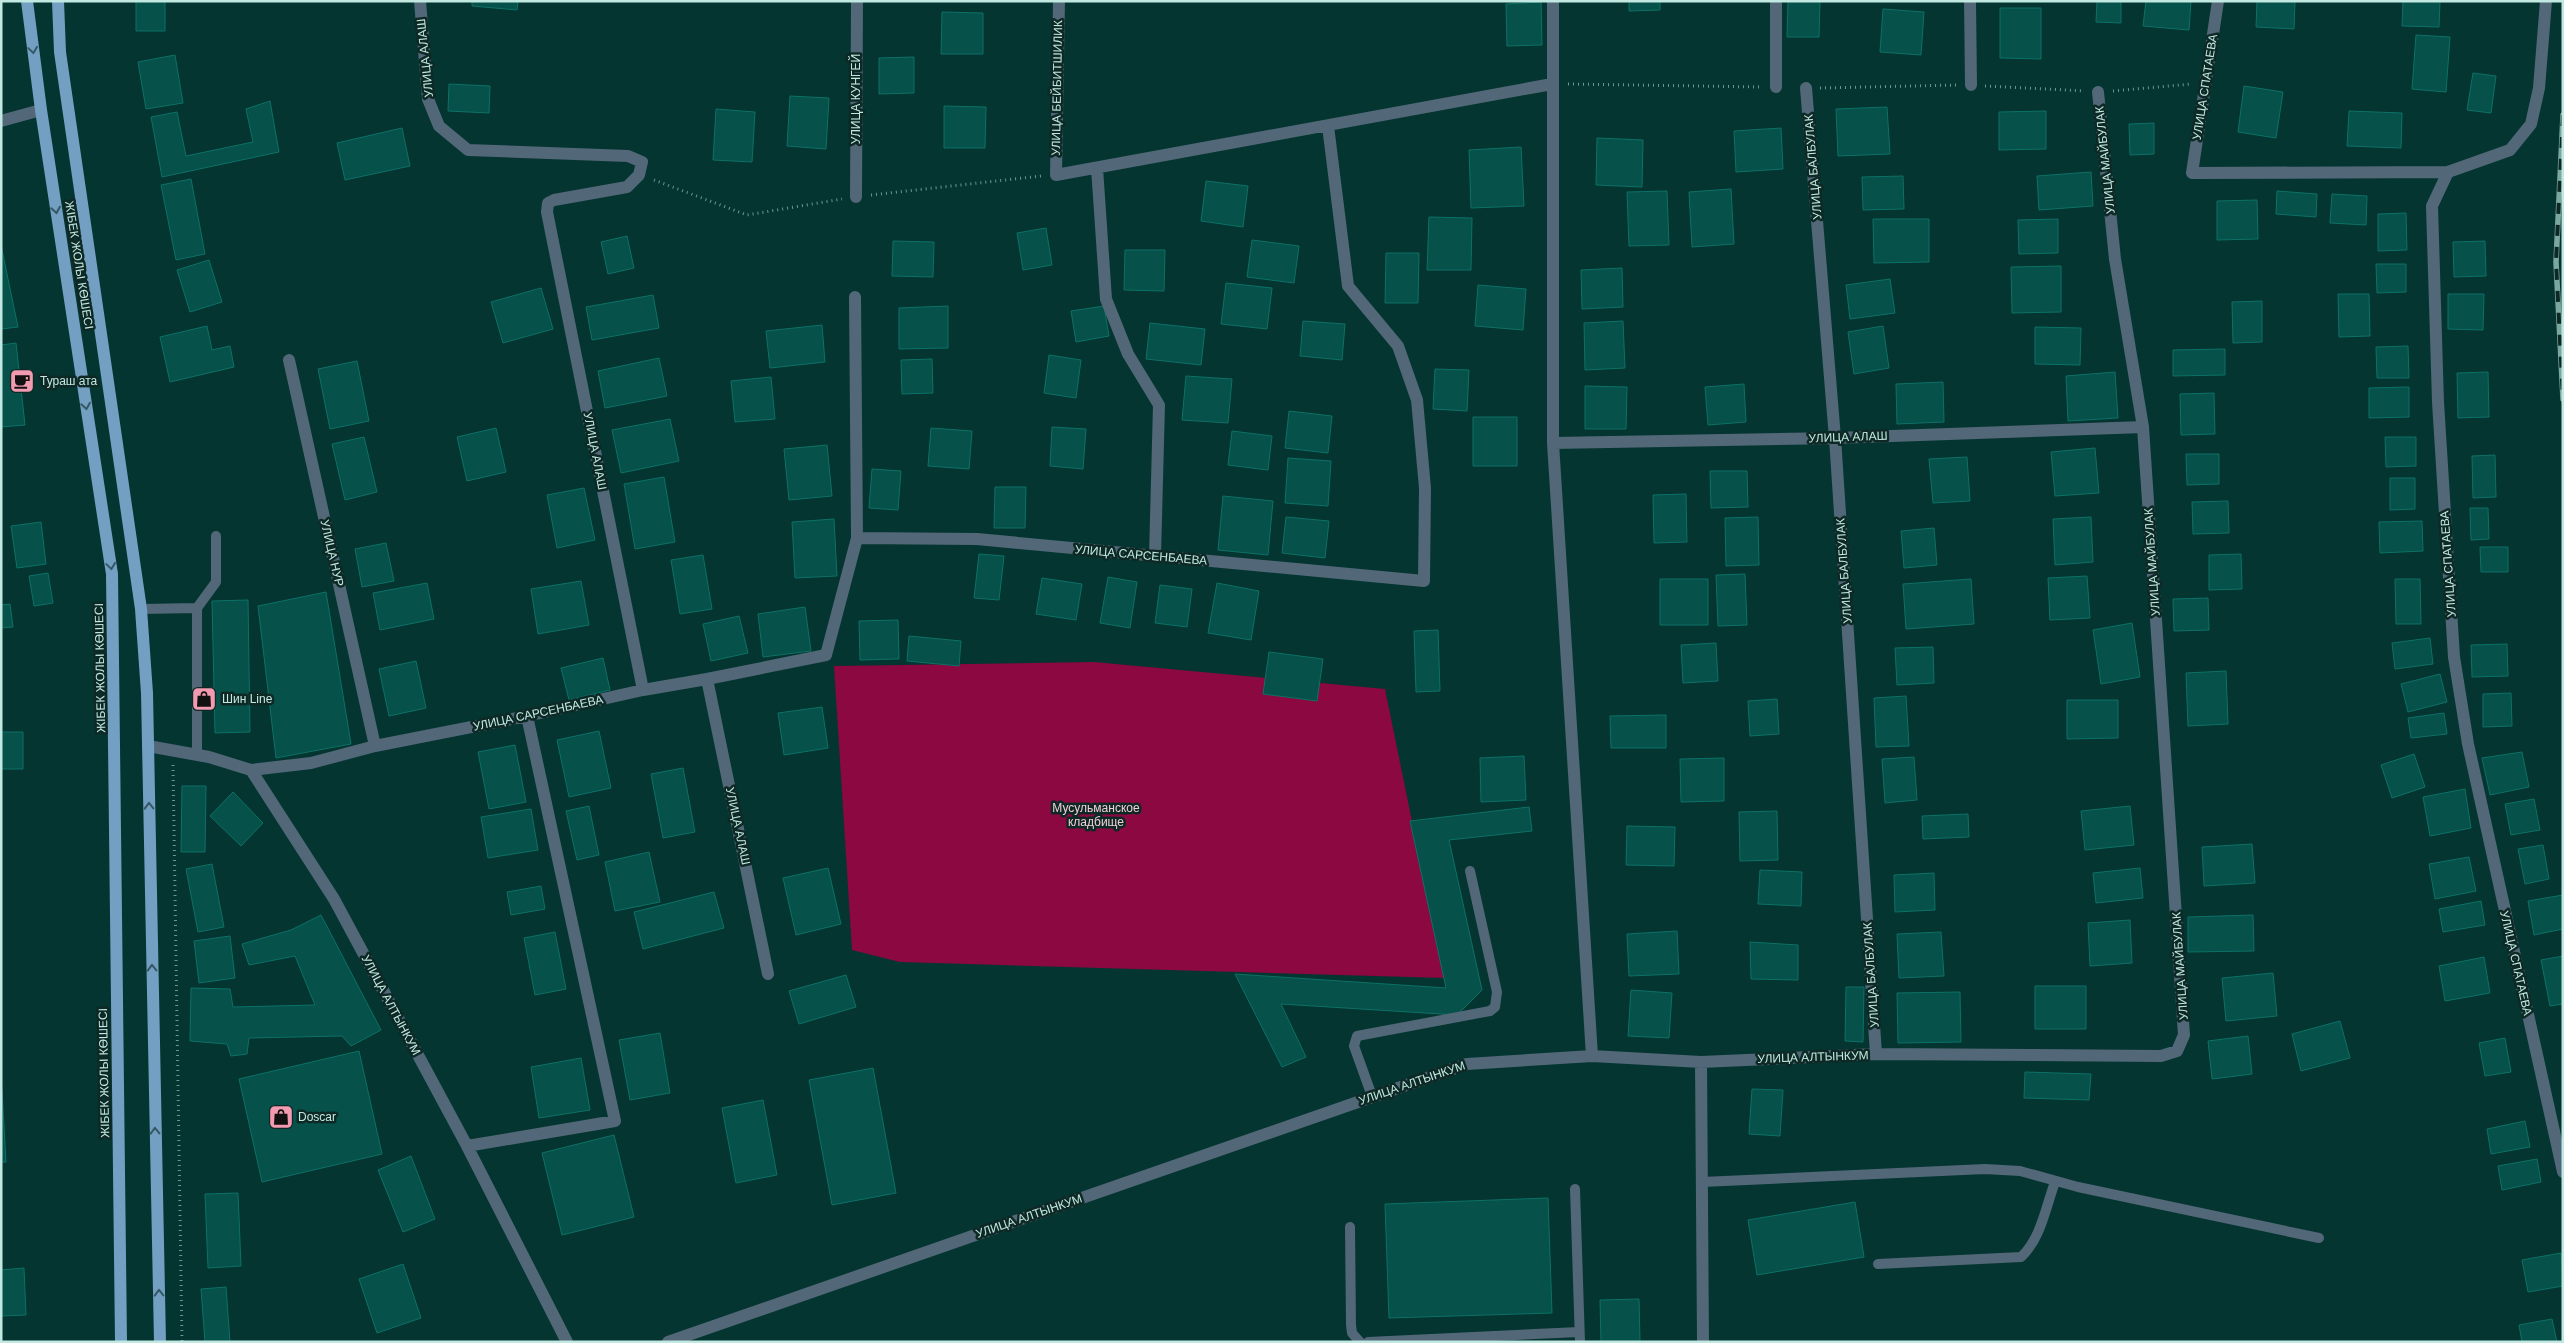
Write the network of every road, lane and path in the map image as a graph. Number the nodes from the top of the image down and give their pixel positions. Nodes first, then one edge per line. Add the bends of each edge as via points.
1 (26, 1) edge
2 (58, 1) edge
3 (420, 1) edge
4 (856, 1) edge
5 (1058, 1) edge
6 (1553, 1) edge
7 (1776, 1) edge
8 (1970, 1) edge
9 (2218, 1) edge
10 (2546, 1) edge
11 (2205, 83) junction
12 (1552, 84) junction
13 (1971, 85) junction
14 (1776, 87) joint
15 (1806, 88) joint
16 (2098, 92) junction
17 (41, 110) junction
18 (1, 121) edge
19 (1328, 126) junction
20 (1097, 168) junction
21 (2448, 172) junction
22 (856, 196) dead end
23 (854, 297) dead end
24 (290, 360) dead end
25 (2143, 427) junction
26 (1835, 438) junction
27 (1553, 443) junction
28 (216, 536) dead end
29 (857, 538) junction
30 (1155, 556) junction
31 (197, 608) junction
32 (141, 609) junction
33 (707, 679) junction
34 (643, 690) junction
35 (527, 716) junction
36 (148, 746) junction
37 (375, 746) junction
38 (173, 750) junction
39 (197, 754) junction
40 (251, 770) junction
41 (1470, 871) dead end
42 (768, 974) dead end
43 (2184, 1035) joint
44 (1876, 1054) junction
45 (1592, 1056) junction
46 (1701, 1062) junction
47 (1372, 1096) junction
48 (466, 1146) junction
49 (2563, 1172) edge
50 (1702, 1182) junction
51 (2055, 1182) junction
52 (1575, 1188) dead end
53 (1350, 1227) dead end
54 (2319, 1238) dead end
55 (1878, 1264) dead end
56 (1580, 1337) edge
57 (121, 1342) edge
58 (160, 1342) edge
59 (182, 1342) edge
60 (567, 1342) edge
61 (668, 1342) edge
62 (1360, 1342) edge
63 (1368, 1342) edge
64 (1703, 1342) edge

1 -> 17 main road, ЖІБЕК ЖОЛЫ КӨШЕСІ
2 - 32 main road, ЖІБЕК ЖОЛЫ КӨШЕСІ via 60,52
3 - 34 street, УЛИЦА АЛАШ via 428,99 439,126 468,150 628,156 642,162 639,175 627,186 554,200 548,203 547,212
4 - 22 street, УЛИЦА КУНГЕЙ
5 - 20 street, УЛИЦА БЕЙБИТШИЛИК via 1056,175
6 - 12 street
7 - 14 street
8 - 13 street
9 - 11 street, УЛИЦА СПАТАЕВА
10 - 21 street via 2539,88 2531,124 2510,150
11 - 16 path
11 - 21 street, УЛИЦА СПАТАЕВА via 2192,173
12 - 14 path
12 - 19 street
12 - 27 street
13 - 15 path
13 - 16 path
15 - 26 street, УЛИЦА БАЛБУЛАК
16 - 25 street, УЛИЦА МАЙБУЛАК via 2115,259
17 - 18 street
17 -> 57 main road, ЖІБЕК ЖОЛЫ КӨШЕСІ via 112,574
19 - 20 street
19 - 30 street, УЛИЦА САРСЕНБАЕВА via 1348,286 1398,346 1417,400 1425,488 1424,581
20 - 30 street via 1106,299 1128,354 1159,405
21 - 49 street, УЛИЦА СПАТАЕВА via 2432,206 2438,402 2454,657 2468,744
23 - 29 street
24 - 37 street, УЛИЦА НУР
25 - 26 street, УЛИЦА АЛАШ
25 - 43 street, УЛИЦА МАЙБУЛАК
26 - 27 street, УЛИЦА АЛАШ
26 - 44 street, УЛИЦА БАЛБУЛАК
27 - 45 street
28 - 31 lane via 216,582
29 - 30 street, УЛИЦА САРСЕНБАЕВА via 977,539
29 - 33 street, УЛИЦА САРСЕНБАЕВА via 826,655
31 - 32 lane
31 - 39 lane
32 - 36 main road, ЖІБЕК ЖОЛЫ КӨШЕСІ
33 - 34 street, УЛИЦА САРСЕНБАЕВА
33 - 42 street, УЛИЦА АЛАШ
34 - 35 street, УЛИЦА САРСЕНБАЕВА
35 - 37 street, УЛИЦА САРСЕНБАЕВА
35 - 48 street via 615,1121
36 - 38 street
58 -> 36 main road, ЖІБЕК ЖОЛЫ КӨШЕСІ
37 - 40 street, УЛИЦА САРСЕНБАЕВА via 311,763
38 - 39 street
38 - 59 path
39 - 40 street
40 - 48 street, УЛИЦА АЛТЫНКУМ via 334,898
41 - 47 lane via 1497,992 1495,1007 1357,1036 1354,1046
43 - 44 street, УЛИЦА АЛТЫНКУМ via 2177,1051 2161,1056
44 - 46 street, УЛИЦА АЛТЫНКУМ
45 - 46 street, УЛИЦА АЛТЫНКУМ
45 - 47 street, УЛИЦА АЛТЫНКУМ via 1467,1064
46 - 50 street
47 - 61 street, УЛИЦА АЛТЫНКУМ
48 - 60 street, УЛИЦА АЛТЫНКУМ
50 - 51 lane via 1985,1169 2020,1171
50 - 64 street
51 - 54 lane
51 - 55 lane via 2036,1239 2021,1257
52 - 56 lane
53 - 62 lane via 1350,1325
56 - 63 lane

